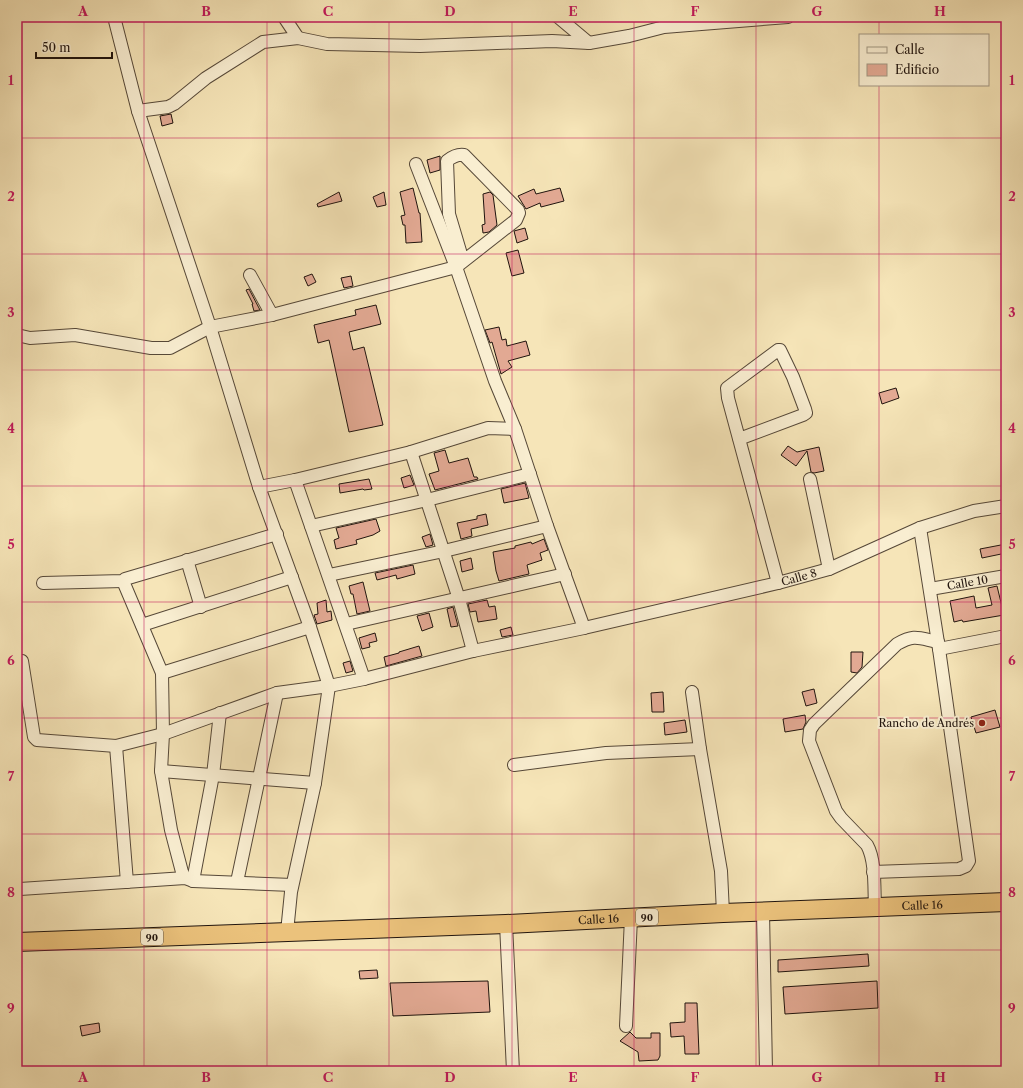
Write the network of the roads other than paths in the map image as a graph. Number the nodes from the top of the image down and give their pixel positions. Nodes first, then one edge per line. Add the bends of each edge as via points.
1 (114, 17) edge
2 (284, 17) edge
3 (558, 17) edge
4 (788, 17) edge
5 (298, 38) junction
6 (588, 43) junction
7 (138, 112) junction
8 (416, 164) dead end
9 (460, 264) junction
10 (250, 275) dead end
11 (272, 315) junction
12 (210, 327) junction
13 (17, 335) edge
14 (515, 430) junction
15 (739, 439) junction
16 (411, 452) junction
17 (530, 474) junction
18 (810, 479) dead end
19 (295, 480) junction
20 (259, 487) junction
21 (427, 500) junction
22 (1006, 506) edge
23 (311, 526) junction
24 (547, 526) junction
25 (920, 528) junction
26 (277, 534) junction
27 (444, 551) junction
28 (187, 560) junction
29 (829, 569) junction
30 (565, 574) junction
31 (329, 575) junction
32 (1006, 576) edge
33 (292, 577) junction
34 (123, 581) junction
35 (778, 583) junction
36 (43, 584) dead end
37 (930, 589) junction
38 (459, 599) junction
39 (201, 607) junction
40 (346, 624) junction
41 (142, 626) junction
42 (310, 627) junction
43 (584, 628) junction
44 (1006, 636) edge
45 (938, 645) junction
46 (473, 652) junction
47 (22, 661) dead end
48 (162, 673) junction
49 (364, 679) junction
50 (329, 686) junction
51 (692, 692) dead end
52 (277, 694) junction
53 (220, 713) junction
54 (163, 734) junction
55 (116, 746) junction
56 (700, 750) junction
57 (514, 764) dead end
58 (161, 771) junction
59 (213, 775) junction
60 (258, 778) junction
61 (315, 783) junction
62 (873, 876) junction
63 (189, 879) junction
64 (127, 882) junction
65 (237, 882) junction
66 (292, 888) junction
67 (20, 889) dead end
68 (874, 900) junction
69 (1006, 902) edge
70 (723, 906) junction
71 (763, 912) junction
72 (631, 918) junction
73 (506, 924) junction
74 (288, 932) junction
75 (17, 942) edge
76 (626, 1026) dead end
77 (513, 1071) edge
78 (766, 1071) edge

1 - 7 street
2 - 5 street
3 - 6 street
4 - 6 street via 664,27
5 - 6 street via 327,44 420,46 552,41
5 - 7 street via 263,42 206,78 174,104
7 - 12 street
8 - 9 street
9 - 9 street via 516,220 519,213 469,160 460,154 447,160 449,214
9 - 11 street
9 - 14 street via 494,381
10 - 11 street
11 - 12 street
12 - 13 street via 170,348 151,348 75,335 30,338
12 - 20 street
14 - 16 street via 488,428
14 - 17 street
15 - 15 street via 806,413 780,350 727,388
15 - 35 street
16 - 19 street
16 - 21 street
17 - 21 street
17 - 24 street
18 - 29 street
19 - 20 street
19 - 23 street
20 - 26 street
21 - 23 street
21 - 27 street
22 - 25 street, Calle 8 via 974,511
23 - 31 street
24 - 27 street
24 - 30 street
25 - 29 street, Calle 8
25 - 37 street
26 - 28 street
26 - 33 street
27 - 31 street
27 - 38 street
28 - 34 street
28 - 39 street
29 - 35 street, Calle 8
30 - 38 street
30 - 43 street
31 - 40 street
32 - 37 street, Calle 10
33 - 39 street
33 - 42 street
34 - 36 street
34 - 41 street
35 - 43 street, Calle 8
37 - 45 street
38 - 40 street
38 - 46 street
39 - 41 street
40 - 49 street
41 - 48 street
42 - 48 street
42 - 50 street
43 - 46 street, Calle 8
44 - 45 street
45 - 62 street via 969,861 966,866 959,869
45 - 62 street via 913,637 896,644 810,730 809,741 836,811 867,845
46 - 49 street, Calle 8
47 - 55 street, Calle 8 via 34,737 37,740
48 - 54 street
49 - 50 street, Calle 8
50 - 52 street, Calle 8
50 - 61 street
51 - 56 street
52 - 53 street, Calle 8
52 - 60 street
53 - 54 street, Calle 8
53 - 59 street
54 - 55 street, Calle 8
54 - 58 street
55 - 64 street
56 - 57 street via 606,753
56 - 70 street via 722,884
58 - 59 street
58 - 63 street via 171,830 182,872
59 - 60 street
59 - 63 street
60 - 61 street
60 - 65 street
61 - 66 street
62 - 68 street
63 - 64 street
63 - 65 street
64 - 67 street
65 - 66 street
66 - 74 street
68 - 69 highway, Calle 16 / 90
68 - 71 highway, Calle 16 / 90
70 - 71 highway, Calle 16 / 90
70 - 72 highway, Calle 16 / 90
71 - 78 street
72 - 73 highway, Calle 16 / 90
72 - 76 street
73 - 74 highway, Calle 16 / 90
73 - 77 street
74 - 75 highway, 90

